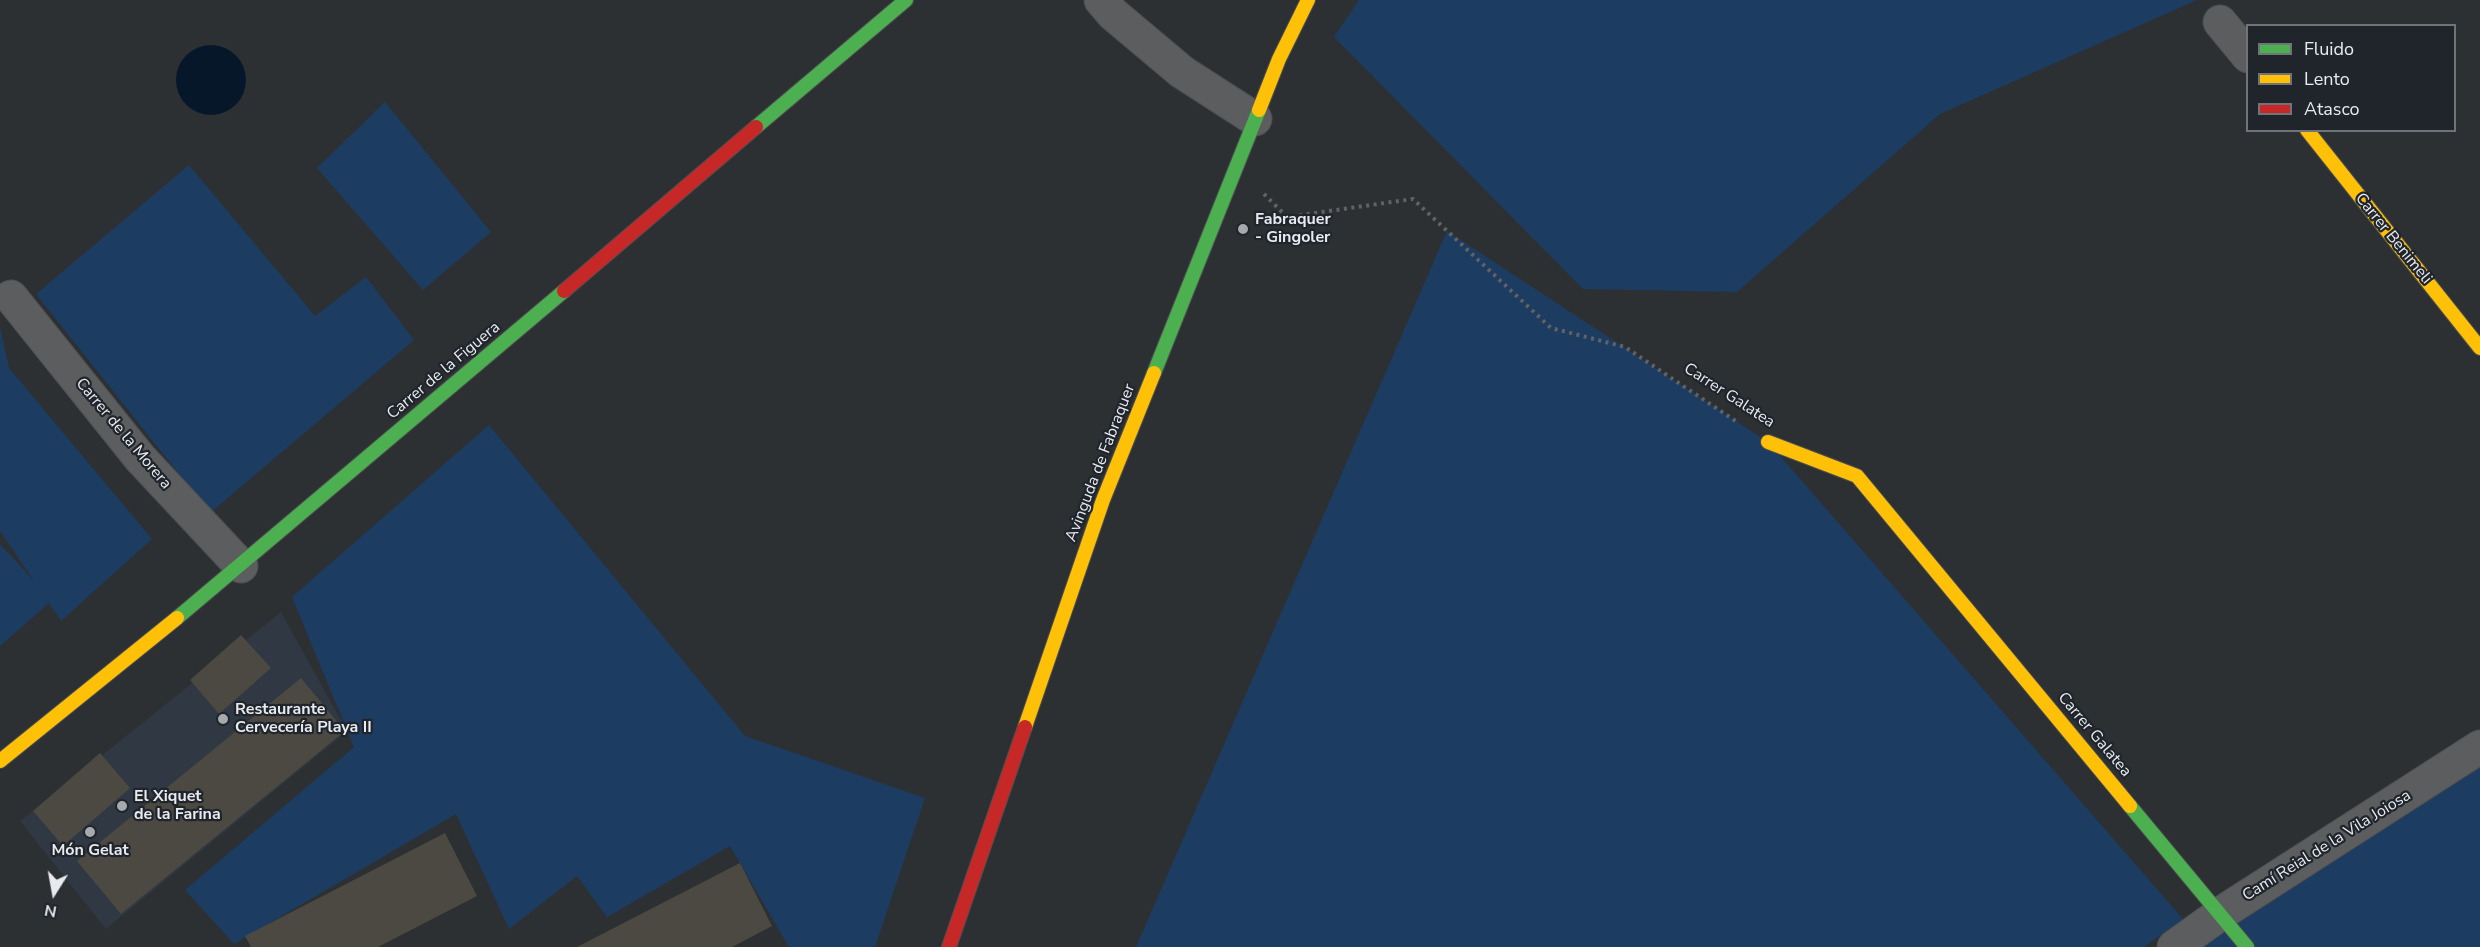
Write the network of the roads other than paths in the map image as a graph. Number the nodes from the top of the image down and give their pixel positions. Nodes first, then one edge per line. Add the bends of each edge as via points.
1 (906, 0) edge
2 (1101, 0) edge
3 (1308, 0) edge
4 (2220, 22) dead end
5 (2246, 55) edge
6 (1255, 119) junction
7 (2309, 132) edge
8 (11, 297) dead end
9 (2480, 348) edge
10 (1768, 442) road end
11 (241, 566) junction
12 (2480, 747) edge
13 (0, 761) edge
14 (2220, 914) junction
15 (949, 947) edge
16 (2174, 947) edge
17 (2247, 947) edge

1 - 11 street, Carrer de la Figuera
2 - 6 street via 1182,72
3 - 6 street, Avinguda de Fabraquer
4 - 5 street
6 - 15 street, Avinguda de Fabraquer via 1103,500
7 - 9 street, Carrer Benimeli
8 - 11 street, Carrer de la Morera via 140,458
10 - 14 street, Carrer Galatea via 1857,476
11 - 13 street, Carrer de la Figuera
12 - 14 street, Camí Reial de la Vila Joiosa
14 - 16 street, Camí Reial de la Vila Joiosa
14 - 17 street, Carrer Galatea

